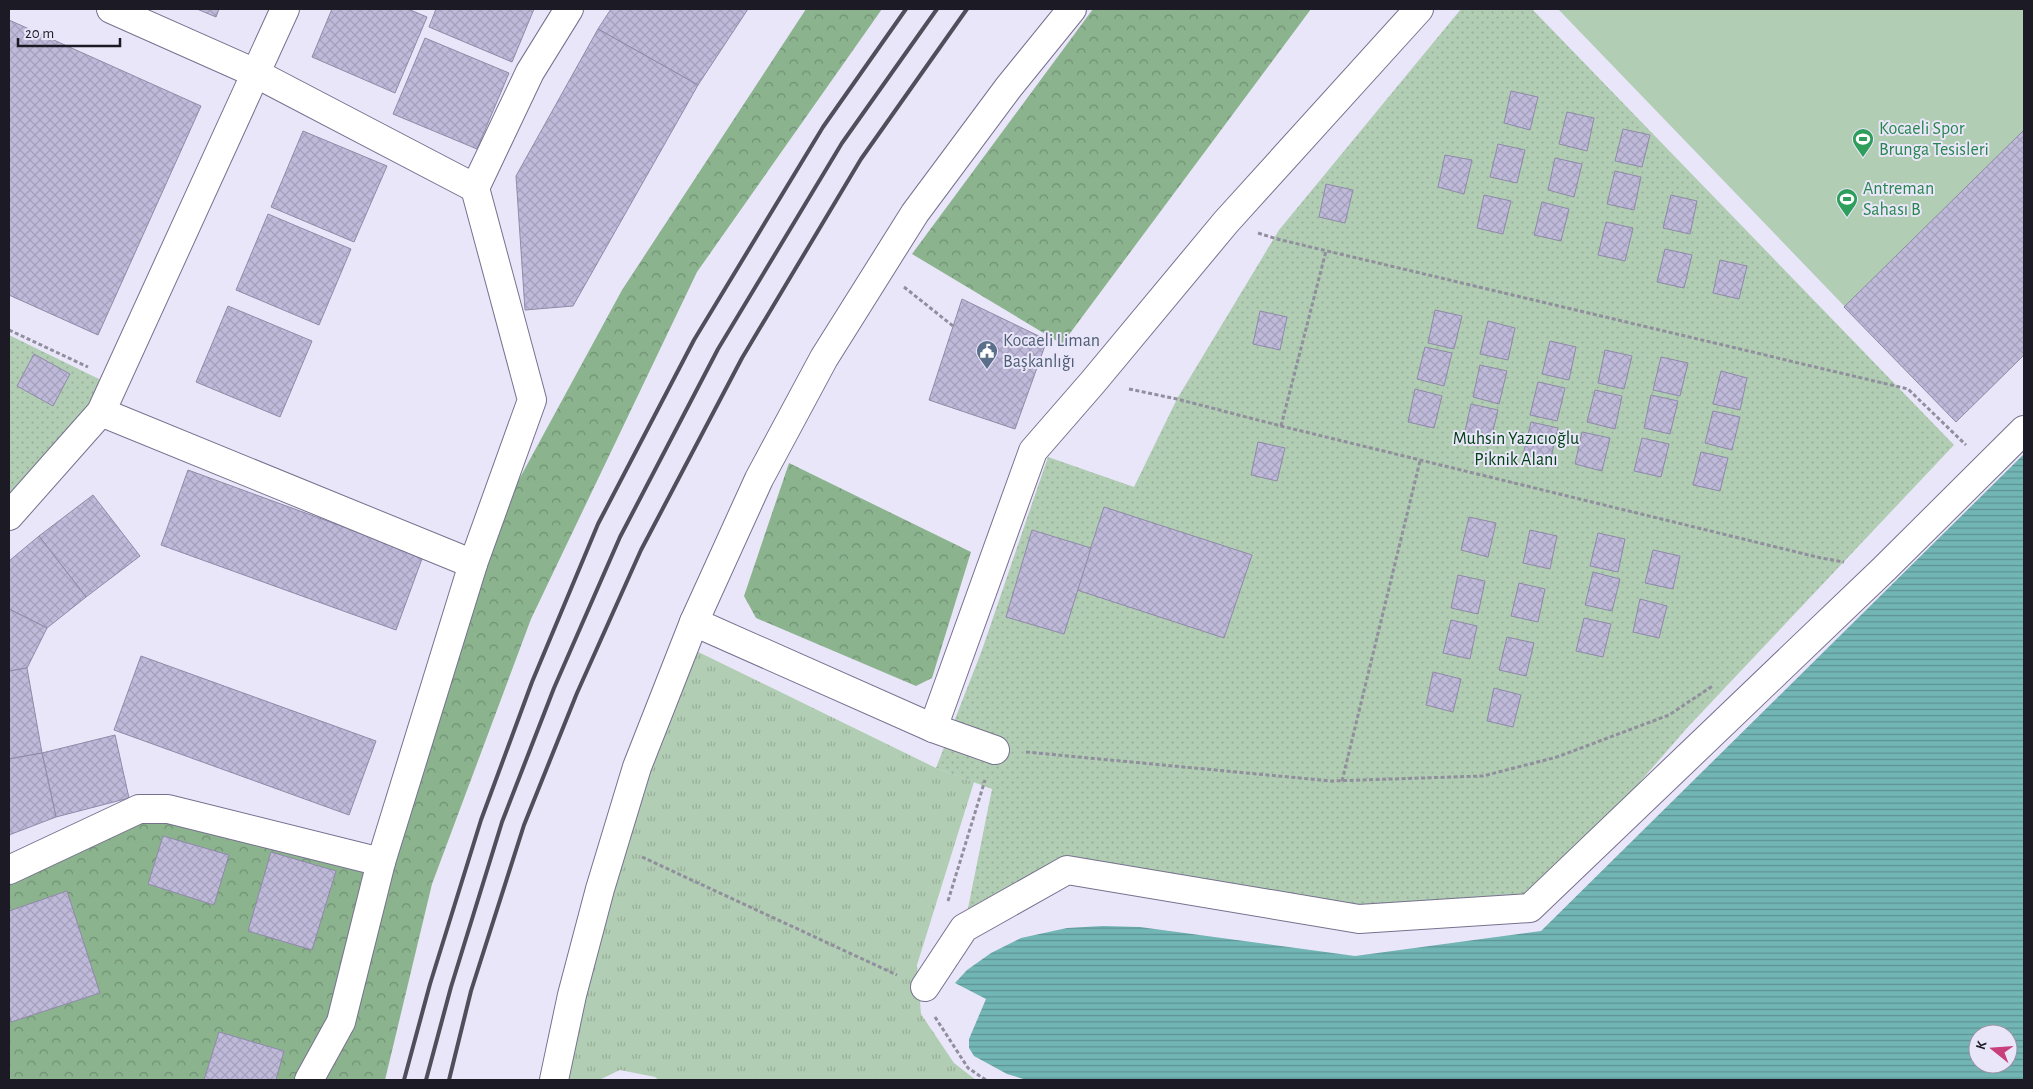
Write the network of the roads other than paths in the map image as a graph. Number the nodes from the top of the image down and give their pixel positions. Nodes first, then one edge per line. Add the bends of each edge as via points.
1 (111, 9) edge
2 (285, 9) edge
3 (569, 9) edge
4 (1072, 9) edge
5 (1419, 9) edge
6 (256, 73) junction
7 (475, 188) junction
8 (101, 412) junction
9 (2024, 430) edge
10 (9, 516) edge
11 (473, 564) junction
12 (694, 622) junction
13 (933, 728) junction
14 (995, 750) road end
15 (381, 862) junction
16 (9, 870) edge
17 (925, 987) road end
18 (309, 1080) edge
19 (554, 1080) edge

1 - 6 street
2 - 6 street
3 - 7 street via 530,72
4 - 12 street via 1008,88 915,213 824,358 759,479
5 - 13 street via 1226,222 1033,451
6 - 7 street
6 - 8 street
7 - 11 street via 532,400
8 - 10 street
8 - 11 street
9 - 17 street via 1884,569 1530,908 1358,919 1067,870 964,928
11 - 15 street
12 - 13 street
12 - 19 street via 637,767 572,995
13 - 14 street
15 - 16 street via 168,809 139,809
15 - 18 street via 341,1022

